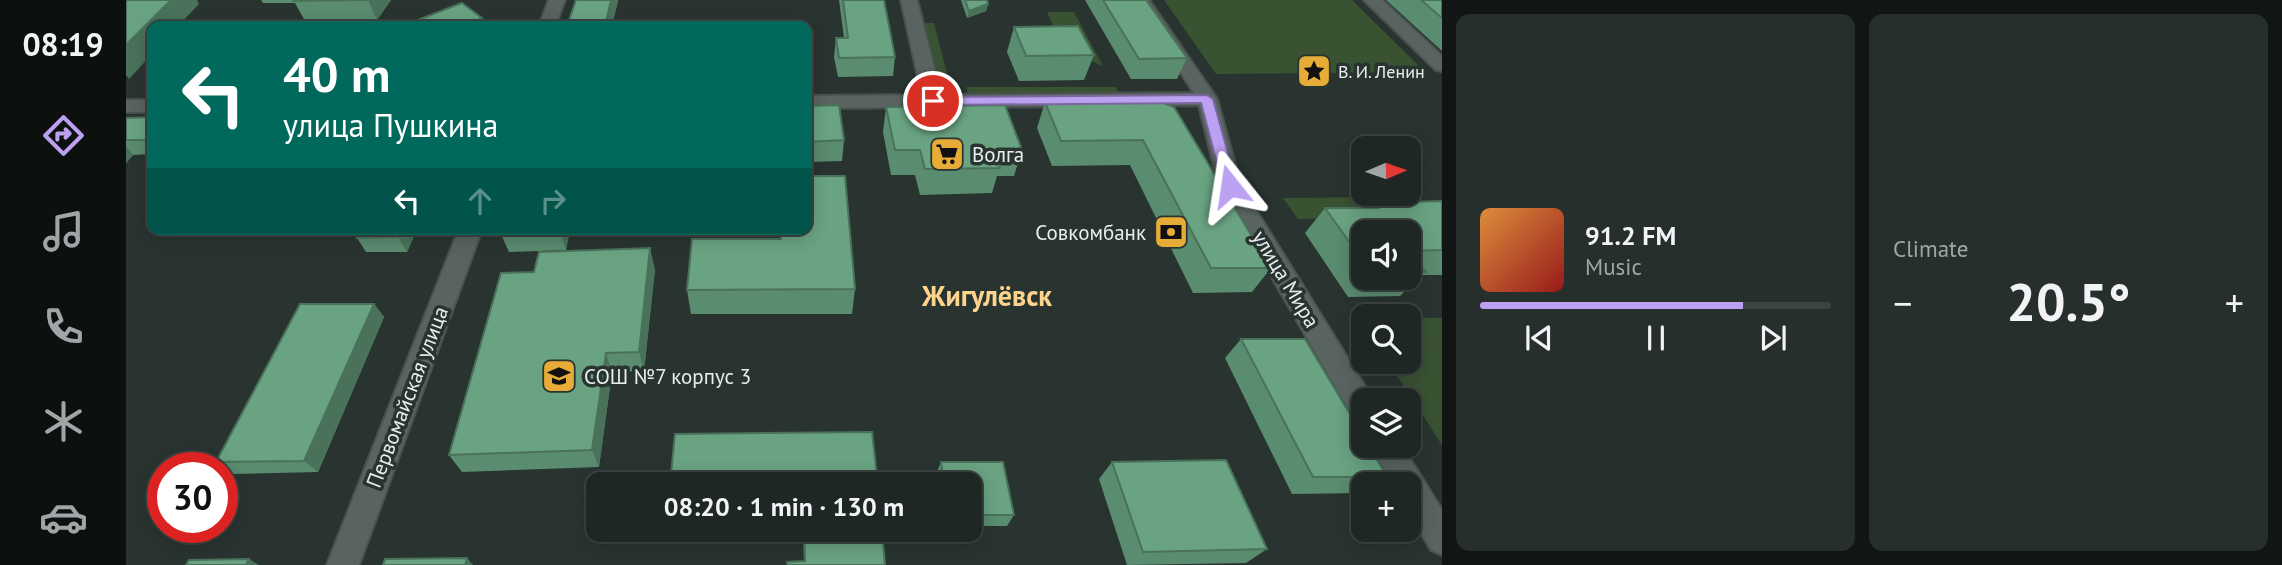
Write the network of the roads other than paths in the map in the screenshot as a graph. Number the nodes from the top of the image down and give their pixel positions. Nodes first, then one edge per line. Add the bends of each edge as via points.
1 (557, 0) edge
2 (909, 0) edge
3 (1141, 0) edge
4 (1372, 0) edge
5 (549, 21) edge
6 (1442, 66) edge
7 (1207, 99) junction
8 (933, 101) junction
9 (812, 102) edge
10 (126, 106) edge
11 (147, 106) edge
12 (469, 235) edge
13 (1351, 388) edge
14 (1394, 458) edge
15 (1442, 539) edge
16 (342, 565) edge

1 - 5 street
2 - 8 street
3 - 7 street, улица Мира
4 - 6 street
7 - 8 street
7 - 13 street, улица Мира via 1230,186
8 - 9 street
10 - 11 street
12 - 16 street, Первомайская улица
14 - 15 street

